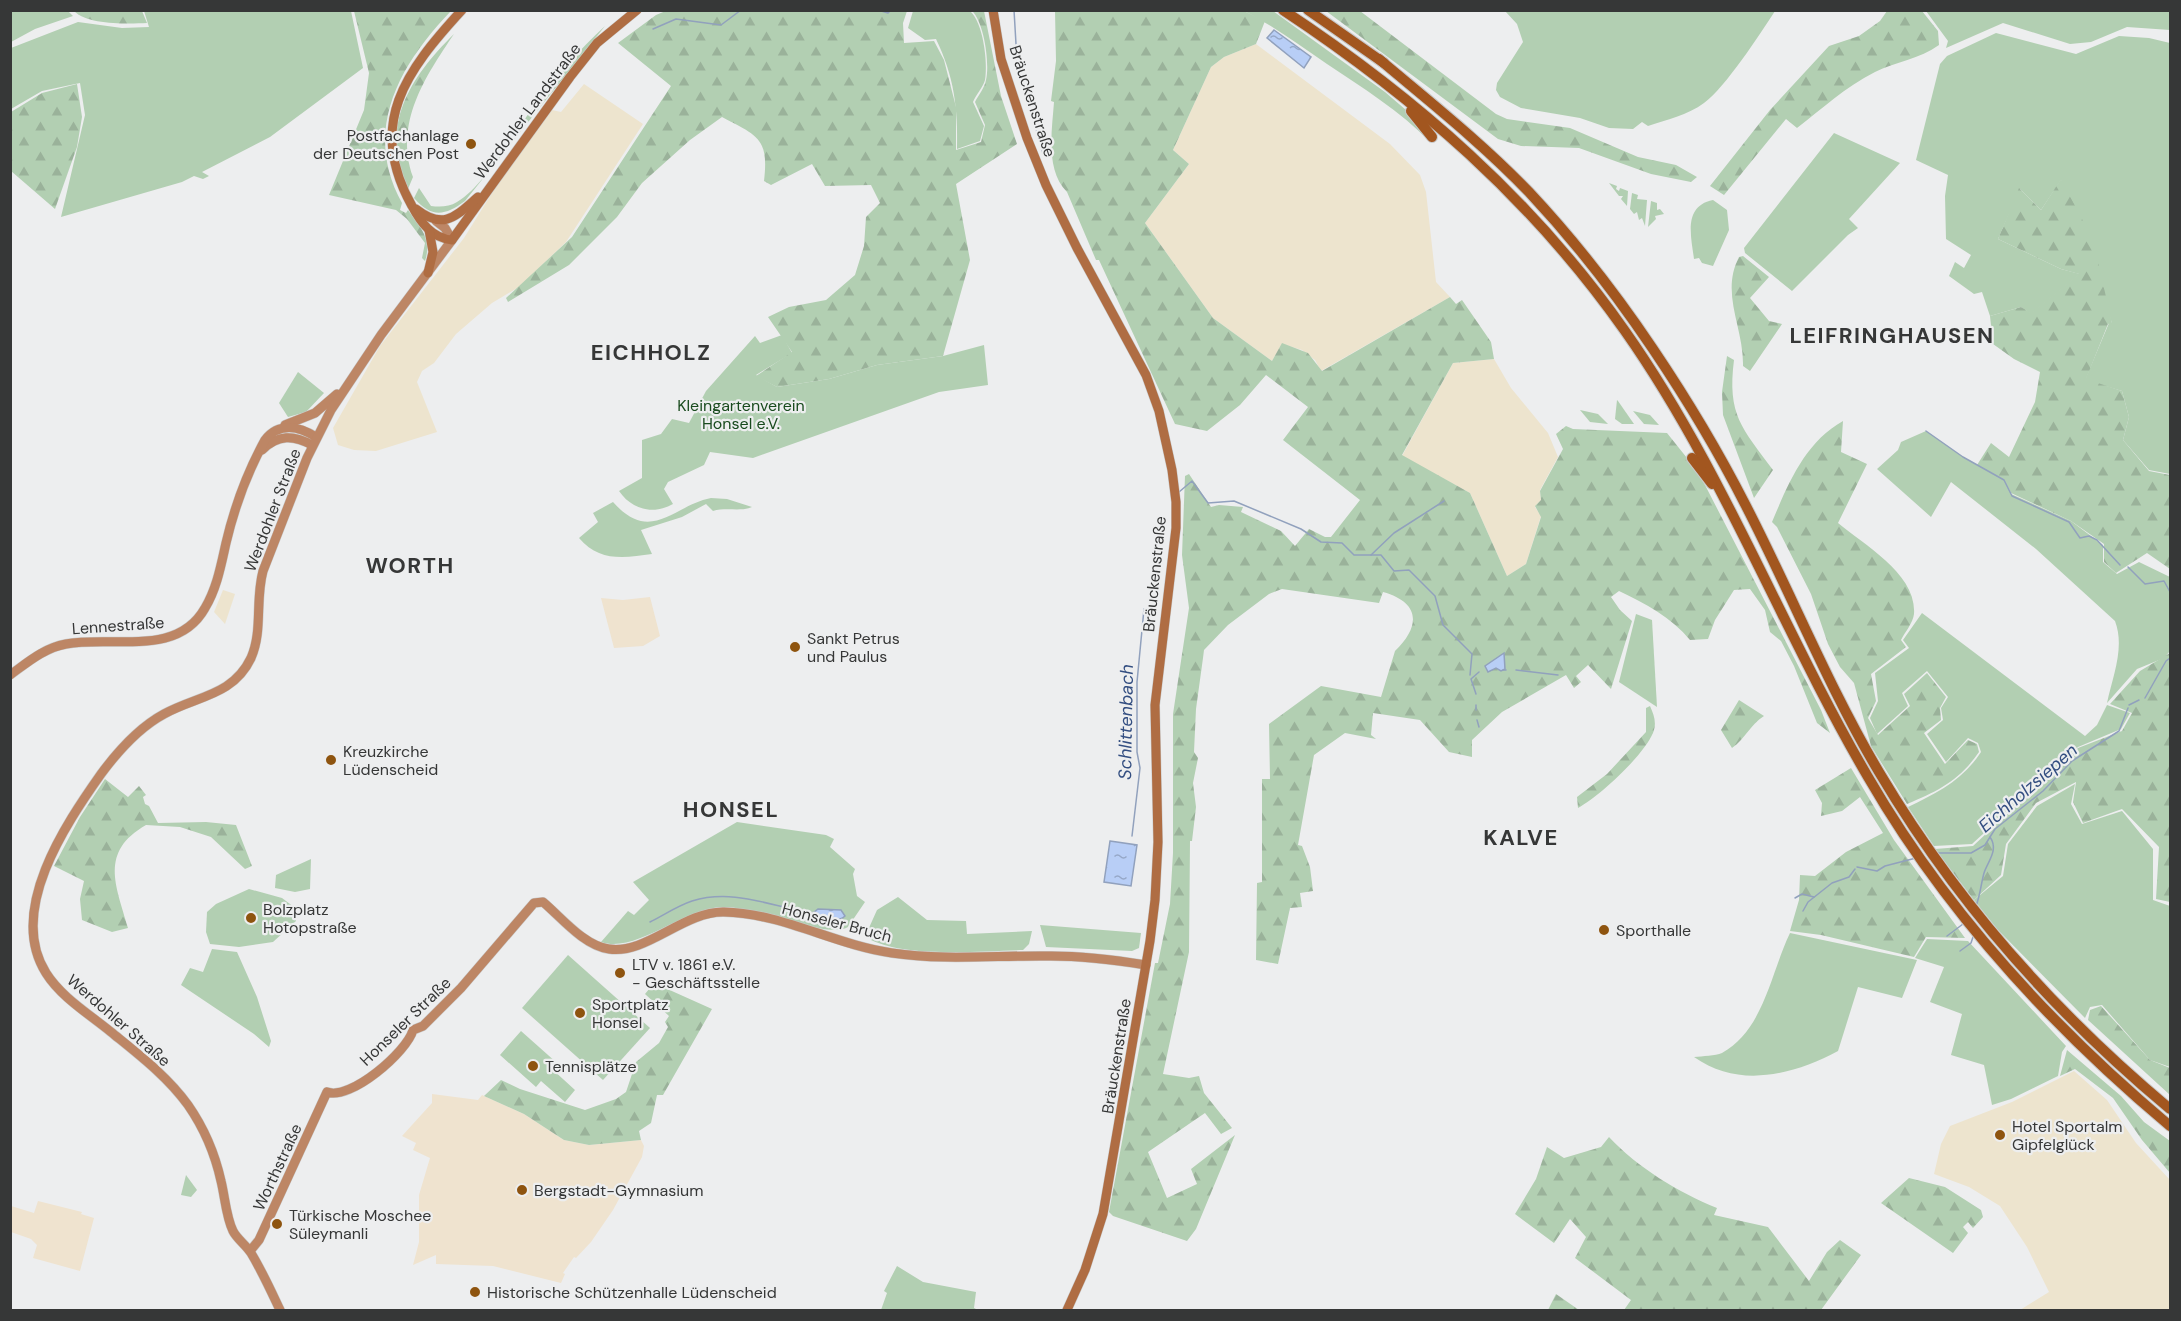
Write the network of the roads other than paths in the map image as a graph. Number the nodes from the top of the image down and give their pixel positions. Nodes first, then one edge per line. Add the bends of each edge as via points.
1 (462, 10) edge
2 (637, 10) edge
3 (993, 10) edge
4 (1283, 10) edge
5 (1308, 10) edge
6 (1379, 59) junction
7 (1371, 70) junction
8 (1455, 114) dead end
9 (1432, 137) dead end
10 (487, 190) junction
11 (412, 206) junction
12 (436, 221) junction
13 (429, 230) junction
14 (452, 240) junction
15 (428, 273) junction
16 (344, 389) junction
17 (272, 432) junction
18 (314, 441) junction
19 (1718, 443) dead end
20 (259, 454) junction
21 (1692, 458) dead end
22 (1743, 501) junction
23 (1731, 508) junction
24 (10, 675) edge
25 (543, 902) joint
26 (1146, 964) junction
27 (327, 1092) joint
28 (2170, 1109) edge
29 (2170, 1125) edge
30 (250, 1251) junction
31 (280, 1311) edge
32 (1067, 1311) edge

1 - 11 main road via 417,62 396,107 393,157
2 - 10 main road, Werdohler Landstraße via 597,43
3 - 26 main road, Bräuckenstraße via 1001,59 1027,138 1077,248 1146,375 1159,411 1172,470 1176,528 1155,705 1158,842
4 - 7 highway
5 - 6 highway
6 - 8 highway
6 - 22 highway via 1498,162 1579,250 1653,350
7 - 9 highway
7 - 23 highway via 1473,157 1577,268 1663,389
10 - 12 main road via 458,214
10 - 14 main road, Werdohler Landstraße
11 - 12 main road
11 - 13 main road
12 - 14 street
13 - 14 main road
13 - 15 main road via 433,252
14 - 15 street
15 - 16 street
16 - 17 street via 315,413
16 - 18 street
17 - 18 street via 297,428
17 - 20 street, Lennestraße
18 - 20 street via 284,437
18 - 30 street, Werdohler Straße via 263,571 256,642 245,668 224,690 165,713 125,745 102,772 65,831 39,886 33,916 36,952 52,982 162,1076 194,1115 212,1152 233,1231
19 - 22 highway
20 - 24 street, Lennestraße via 233,520 212,595 191,625 173,636 152,641 64,645 47,650
21 - 23 highway
22 - 28 highway via 1848,714 1909,819 1959,891 2011,956 2091,1040
23 - 29 highway via 1836,720 1881,798 1948,898 2008,972 2083,1049
25 - 26 street, Honseler Bruch via 592,943 611,950 637,944 703,915 724,912 750,914 888,953 933,958 1061,956
25 - 27 street, Honseler Straße via 534,903 461,988 423,1026 413,1030 410,1039 377,1072 343,1093
26 - 32 main road, Bräuckenstraße via 1103,1214
27 - 30 street, Worthstraße via 255,1248
30 - 31 street, Werdohler Straße

